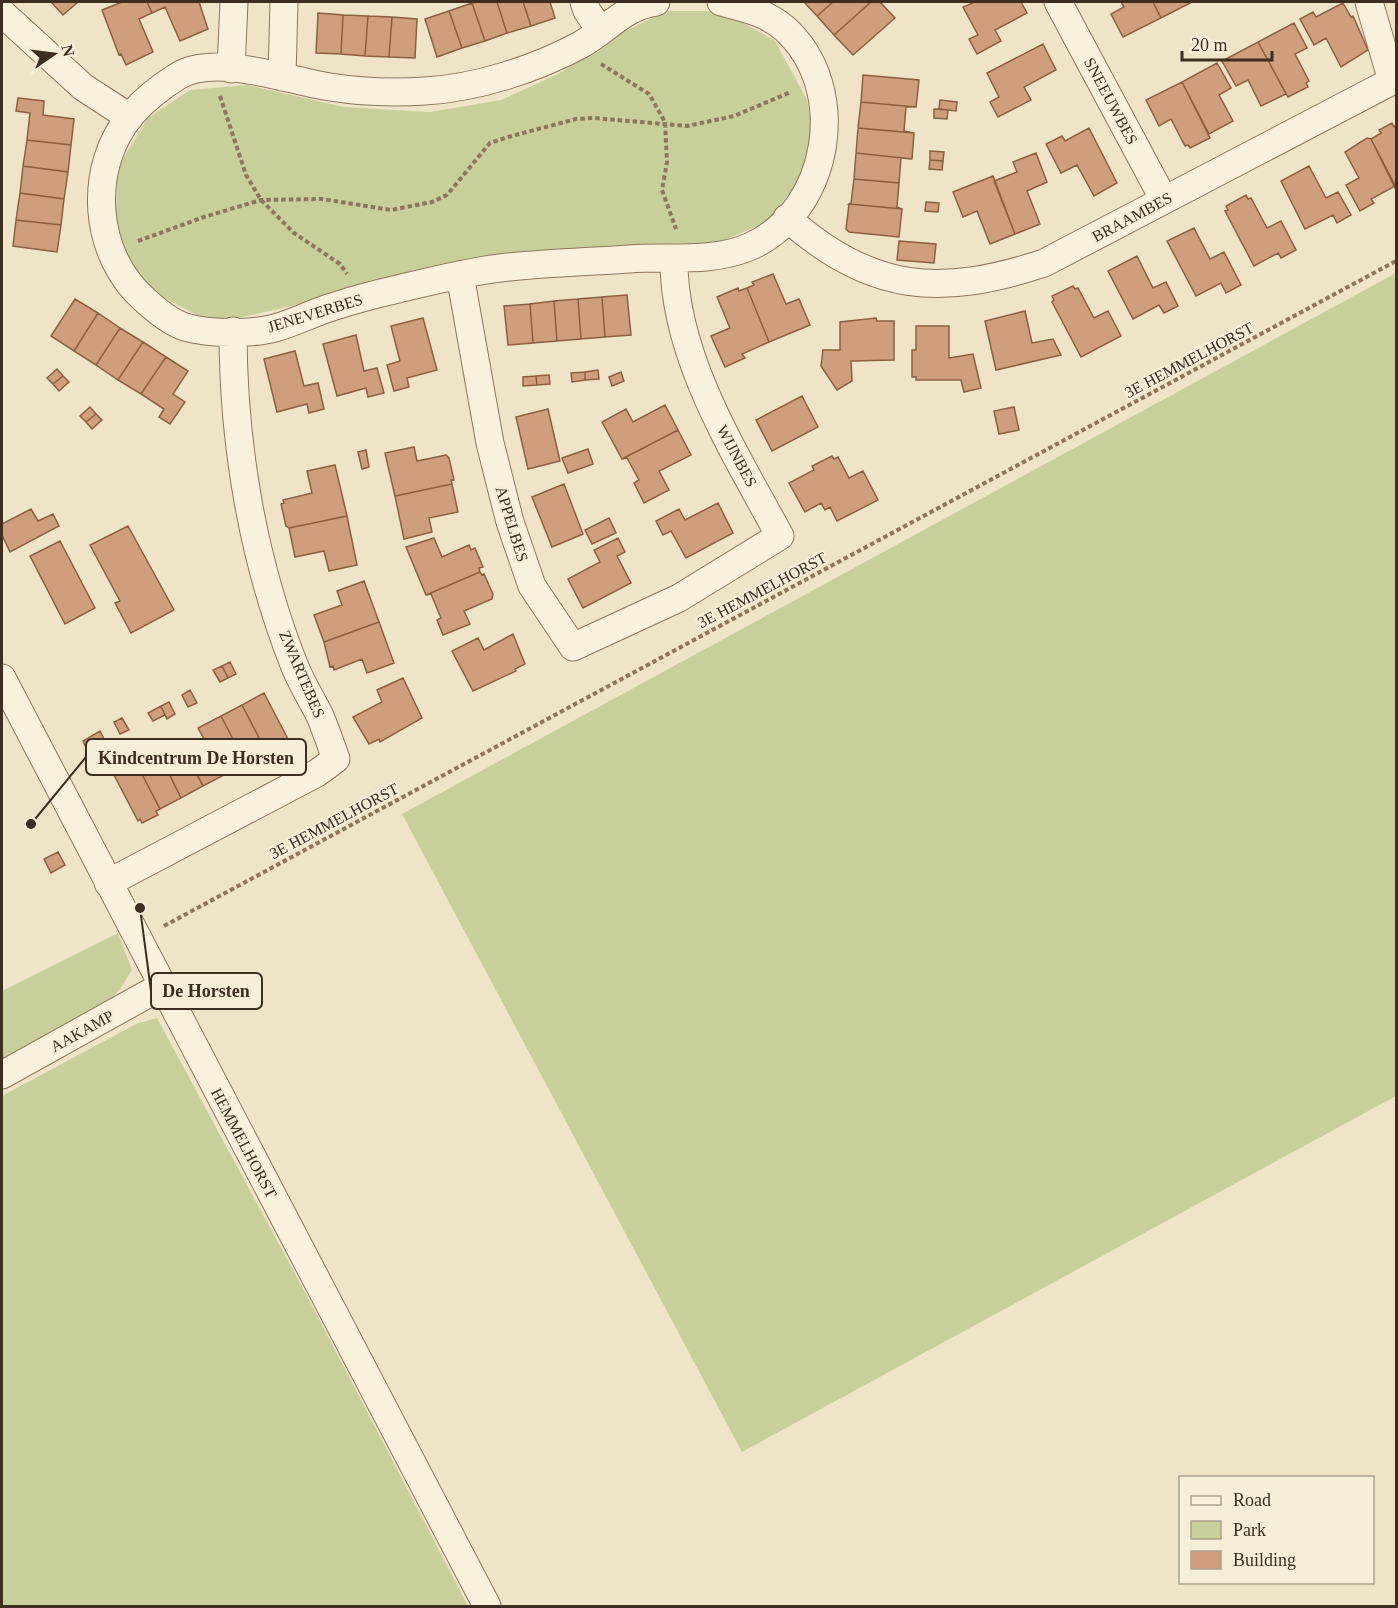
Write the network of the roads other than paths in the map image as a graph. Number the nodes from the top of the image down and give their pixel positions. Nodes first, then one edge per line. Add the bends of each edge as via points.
1 (234, 2) edge
2 (284, 2) edge
3 (584, 2) edge
4 (656, 2) edge
5 (721, 2) edge
6 (1058, 2) edge
7 (1369, 2) edge
8 (2, 13) edge
9 (594, 36) junction
10 (222, 68) junction
11 (282, 77) junction
12 (129, 117) junction
13 (1164, 200) junction
14 (787, 218) junction
15 (674, 259) junction
16 (460, 275) junction
17 (233, 332) junction
18 (679, 598) joint
19 (2, 678) edge
20 (108, 883) junction
21 (162, 986) junction
22 (2, 1075) edge
23 (487, 1606) edge

1 - 10 street
2 - 11 street
3 - 9 street
4 - 9 street, JENEVERBES via 638,4
5 - 14 street, JENEVERBES via 764,14 788,31 807,59 822,94 824,137 818,173
6 - 13 street, SNEEUWBES
7 - 13 street, BRAAMBES via 1392,81
8 - 12 street via 83,87
9 - 11 street, JENEVERBES via 539,62 485,81 427,91 339,88
10 - 11 street, JENEVERBES
10 - 12 street, JENEVERBES via 183,72
12 - 17 street, JENEVERBES via 106,162 100,198 110,254 129,287 157,310 186,328
13 - 14 street, BRAAMBES via 1044,263 997,278 938,285 889,279 812,240
14 - 15 street, JENEVERBES via 749,247
15 - 16 street, JENEVERBES via 499,268
15 - 18 street, WIJNBES via 674,290 685,335 720,425 780,536
16 - 17 street, JENEVERBES via 356,300 270,330
16 - 18 street, APPELBES via 490,443 510,522 532,586 573,647
17 - 20 street, ZWARTEBES via 233,376 242,461 258,546 296,668 336,759 317,773
19 - 20 street, HEMMELHORST
20 - 21 street, HEMMELHORST
21 - 22 street, AAKAMP
21 - 23 street, HEMMELHORST

